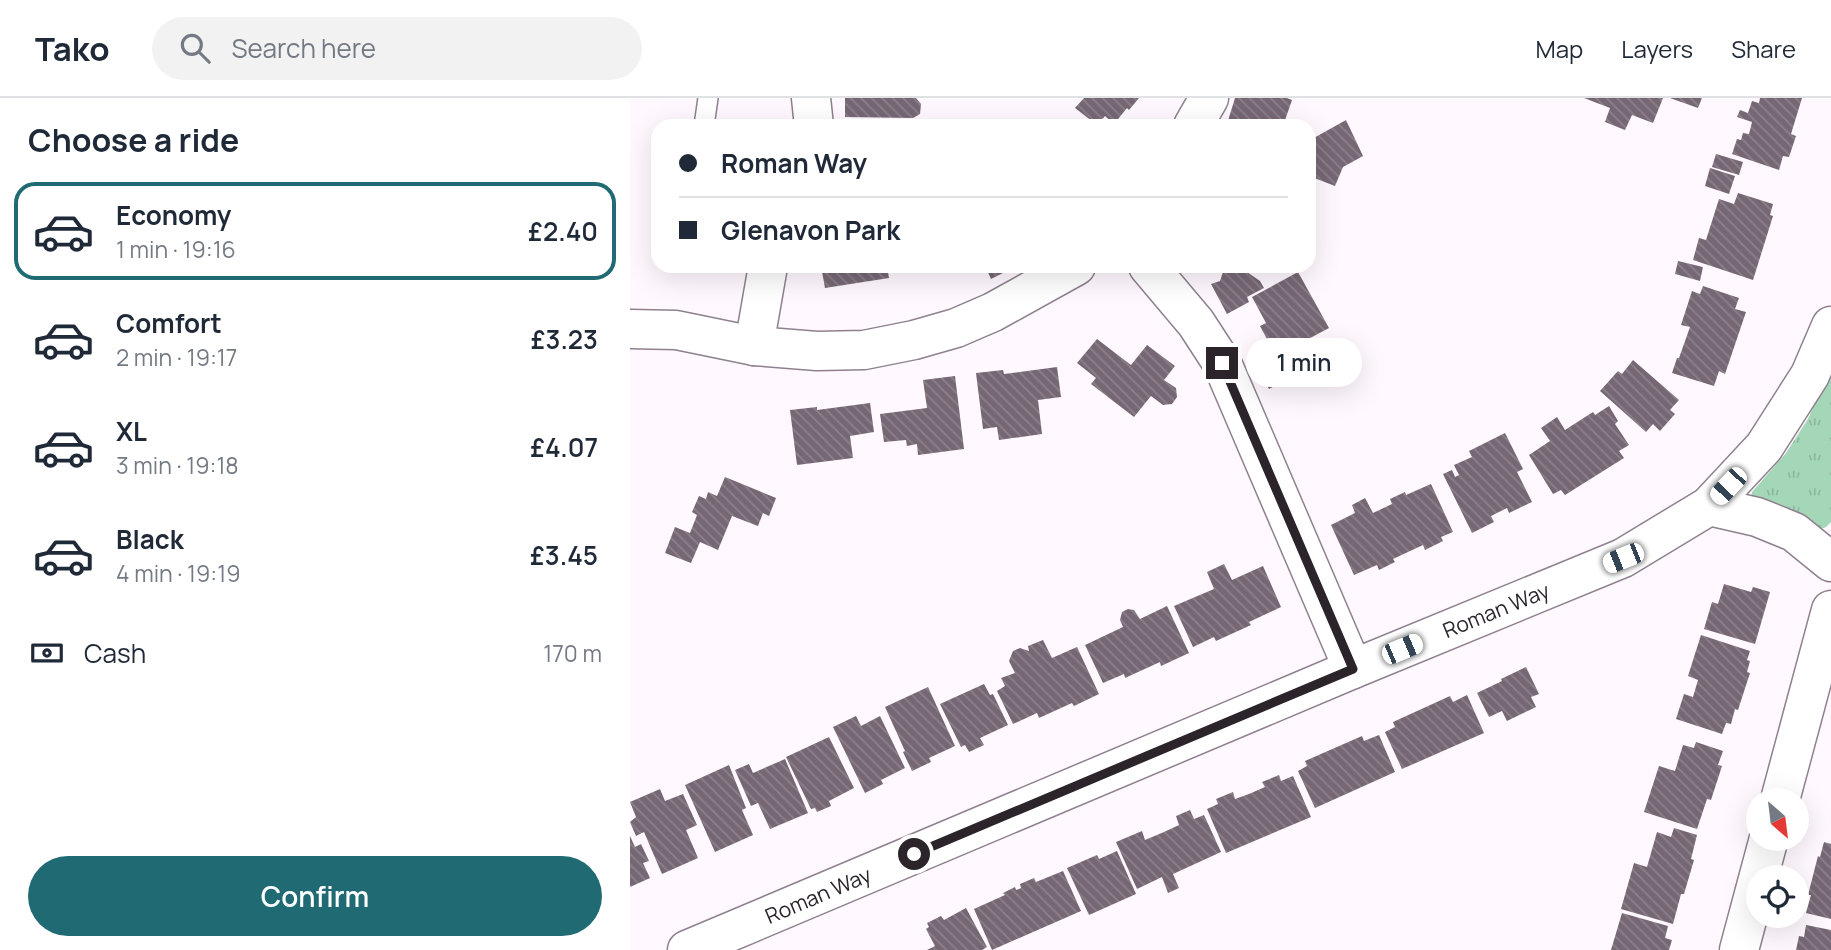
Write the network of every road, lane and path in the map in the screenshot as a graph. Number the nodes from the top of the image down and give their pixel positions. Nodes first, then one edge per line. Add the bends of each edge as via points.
1 (708, 98) edge
2 (811, 98) edge
3 (1209, 98) edge
4 (705, 119) edge
5 (813, 119) edge
6 (1197, 119) edge
7 (767, 273) edge
8 (1063, 273) edge
9 (1154, 273) edge
10 (1831, 326) edge
11 (630, 328) edge
12 (754, 346) junction
13 (1709, 506) junction
14 (1831, 562) edge
15 (1831, 610) edge
16 (1353, 669) junction
17 (1783, 788) edge
18 (1766, 851) edge
19 (687, 950) edge
20 (1739, 950) edge

1 - 4 lane
2 - 5 street
3 - 6 street
7 - 12 street
8 - 12 street via 993,312 914,340 829,351
9 - 16 street via 1222,363
10 - 13 street, Roman Way via 1810,374 1765,447
11 - 12 street via 676,330
13 - 14 street via 1757,517 1794,532
13 - 16 street, Roman Way via 1623,558
15 - 17 street
16 - 19 street, Roman Way
18 - 20 street

